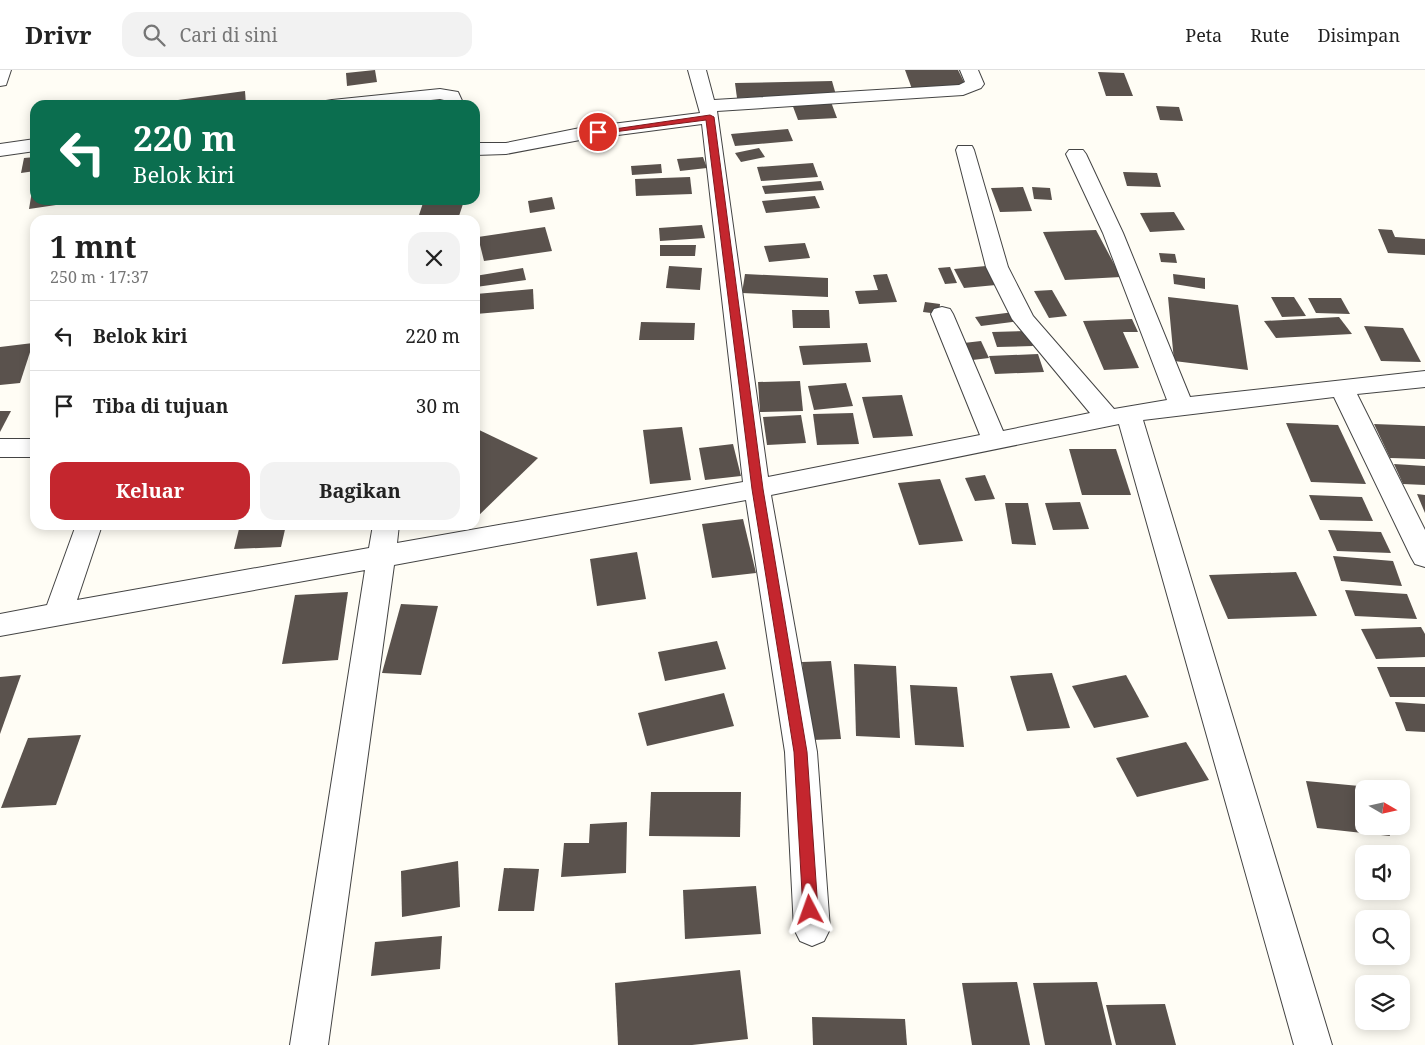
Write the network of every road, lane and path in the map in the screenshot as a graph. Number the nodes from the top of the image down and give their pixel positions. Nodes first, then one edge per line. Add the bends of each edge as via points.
1 (2, 70) edge
2 (697, 70) edge
3 (969, 70) edge
4 (0, 81) edge
5 (381, 100) edge
6 (453, 100) edge
7 (708, 111) junction
8 (30, 146) edge
9 (0, 150) edge
10 (480, 150) edge
11 (965, 150) dead end
12 (1076, 154) dead end
13 (942, 314) dead end
14 (1425, 379) edge
15 (1342, 388) junction
16 (1181, 406) junction
17 (1118, 416) junction
18 (995, 441) junction
19 (0, 448) edge
20 (30, 448) edge
21 (757, 489) junction
22 (88, 530) edge
23 (386, 530) edge
24 (383, 556) junction
25 (1425, 557) edge
26 (58, 615) junction
27 (0, 625) edge
28 (812, 929) dead end
29 (309, 1045) edge
30 (1313, 1045) edge

1 - 4 street
2 - 7 street
3 - 7 street via 975,84 963,90
5 - 6 street via 440,94 452,96
7 - 10 street
7 - 21 street
8 - 9 street
11 - 17 street via 997,267 1023,319
12 - 16 street via 1113,233
13 - 18 street
14 - 15 street
15 - 16 street
15 - 25 street
16 - 17 street
17 - 18 street
17 - 30 street
18 - 21 street
19 - 20 street
21 - 24 street
21 - 28 street via 801,752
22 - 26 street
23 - 24 street
24 - 26 street
24 - 29 street
26 - 27 street

